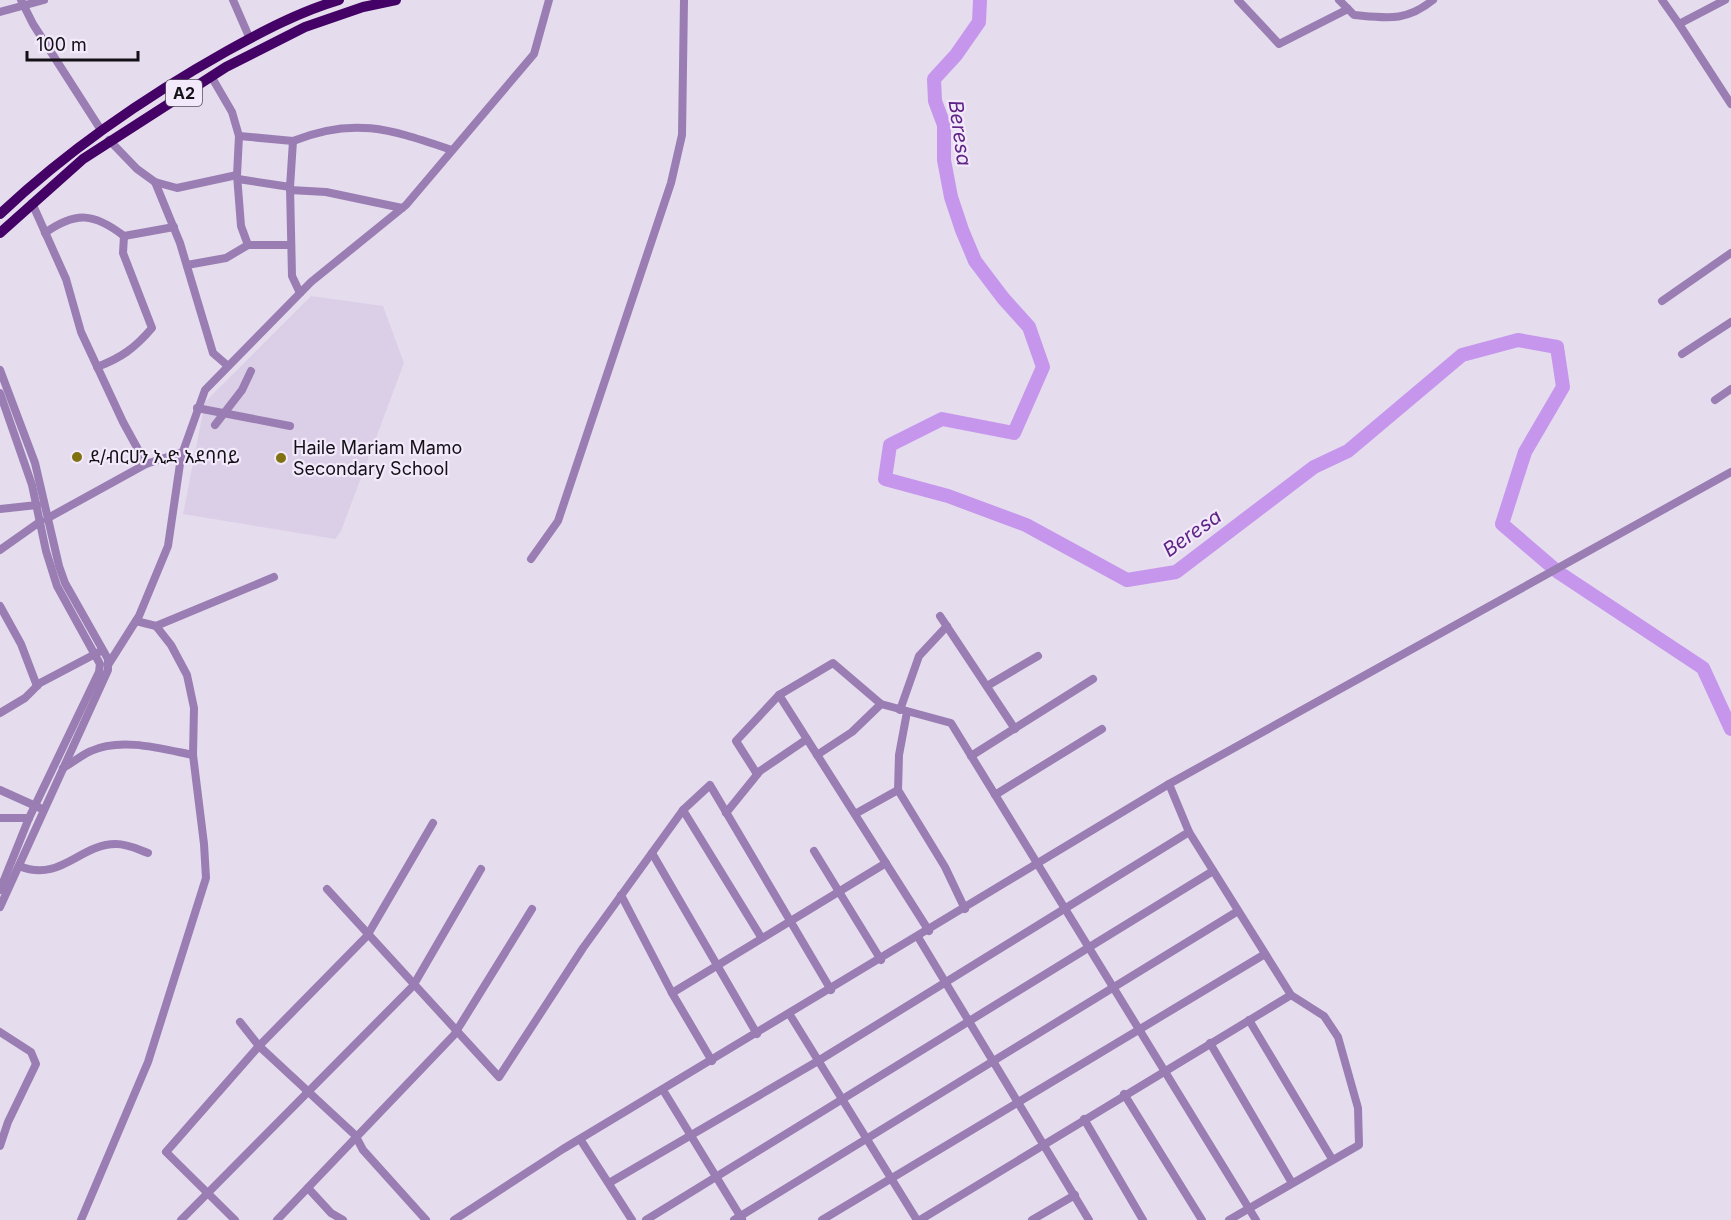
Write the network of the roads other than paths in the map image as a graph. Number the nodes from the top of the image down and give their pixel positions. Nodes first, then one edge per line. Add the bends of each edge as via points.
1 (44, 0) edge
2 (233, 0) edge
3 (339, 0) edge
4 (396, 0) edge
5 (549, 0) edge
6 (684, 0) edge
7 (1238, 0) edge
8 (1339, 0) edge
9 (1434, 0) edge
10 (1662, 0) edge
11 (1725, 0) edge
12 (23, 3) edge
13 (319, 3) edge
14 (1348, 9) junction
15 (0, 12) edge
16 (1679, 24) junction
17 (250, 39) junction
18 (211, 76) junction
19 (1731, 104) edge
20 (101, 130) junction
21 (239, 136) junction
22 (109, 140) junction
23 (293, 141) junction
24 (452, 150) junction
25 (237, 177) junction
26 (155, 182) junction
27 (290, 188) junction
28 (32, 203) junction
29 (402, 208) junction
30 (0, 214) edge
31 (174, 227) junction
32 (0, 233) edge
33 (45, 233) junction
34 (124, 236) junction
35 (248, 245) junction
36 (291, 245) junction
37 (1731, 253) edge
38 (187, 265) junction
39 (300, 293) junction
40 (1662, 301) dead end
41 (1731, 322) edge
42 (1682, 354) dead end
43 (228, 366) junction
44 (97, 367) junction
45 (0, 370) edge
46 (251, 371) dead end
47 (1731, 389) edge
48 (0, 393) edge
49 (1715, 400) dead end
50 (197, 408) junction
51 (224, 413) junction
52 (215, 425) dead end
53 (290, 426) dead end
54 (183, 452) junction
55 (146, 465) junction
56 (1731, 472) edge
57 (37, 505) junction
58 (0, 509) edge
59 (44, 520) junction
60 (0, 550) edge
61 (531, 560) dead end
62 (274, 577) dead end
63 (0, 606) edge
64 (940, 616) dead end
65 (136, 621) junction
66 (156, 626) junction
67 (947, 626) junction
68 (99, 652) junction
69 (1038, 656) dead end
70 (108, 665) junction
71 (1093, 680) dead end
72 (37, 686) junction
73 (987, 686) junction
74 (779, 694) junction
75 (881, 704) junction
76 (904, 710) junction
77 (0, 713) edge
78 (1015, 729) junction
79 (1102, 729) dead end
80 (807, 739) junction
81 (193, 755) junction
82 (817, 755) junction
83 (971, 756) junction
84 (63, 768) junction
85 (758, 774) junction
86 (1170, 784) junction
87 (0, 790) edge
88 (898, 790) junction
89 (996, 795) junction
90 (35, 806) junction
91 (44, 809) junction
92 (683, 810) junction
93 (726, 813) junction
94 (855, 814) junction
95 (0, 818) edge
96 (28, 818) junction
97 (433, 823) dead end
98 (1189, 832) junction
99 (814, 851) dead end
100 (148, 853) dead end
101 (652, 853) junction
102 (886, 863) junction
103 (1039, 865) junction
104 (19, 866) junction
105 (481, 869) dead end
106 (1213, 871) junction
107 (327, 889) dead end
108 (0, 890) edge
109 (839, 891) junction
110 (621, 895) junction
111 (0, 907) edge
112 (1065, 908) junction
113 (532, 909) dead end
114 (965, 909) junction
115 (1238, 911) junction
116 (789, 920) junction
117 (929, 931) junction
118 (367, 936) junction
119 (761, 938) junction
120 (918, 938) junction
121 (1088, 946) junction
122 (1265, 954) junction
123 (881, 960) junction
124 (715, 966) junction
125 (945, 981) junction
126 (413, 986) junction
127 (1114, 987) junction
128 (831, 990) junction
129 (672, 993) junction
130 (1291, 995) junction
131 (790, 1015) junction
132 (969, 1020) junction
133 (1249, 1020) junction
134 (240, 1022) dead end
135 (1140, 1030) junction
136 (0, 1032) edge
137 (456, 1032) junction
138 (757, 1034) junction
139 (1210, 1043) junction
140 (258, 1046) junction
141 (712, 1060) junction
142 (818, 1061) junction
143 (994, 1061) junction
144 (1165, 1070) junction
145 (663, 1090) junction
146 (308, 1092) junction
147 (1125, 1094) junction
148 (842, 1099) junction
149 (1019, 1102) junction
150 (1084, 1119) junction
151 (690, 1134) junction
152 (356, 1138) junction
153 (580, 1139) junction
154 (867, 1139) junction
155 (1044, 1144) junction
156 (0, 1146) edge
157 (1332, 1159) junction
158 (716, 1177) junction
159 (892, 1178) junction
160 (609, 1183) junction
161 (1292, 1183) junction
162 (308, 1188) junction
163 (206, 1194) junction
164 (1075, 1195) junction
165 (1249, 1208) junction
166 (739, 1219) edge
167 (81, 1220) edge
168 (181, 1220) edge
169 (235, 1220) edge
170 (277, 1220) edge
171 (343, 1220) edge
172 (426, 1220) edge
173 (454, 1220) edge
174 (632, 1220) edge
175 (646, 1220) edge
176 (822, 1220) edge
177 (919, 1220) edge
178 (1032, 1220) edge
179 (1089, 1220) edge
180 (1143, 1220) edge
181 (1202, 1220) edge
182 (1229, 1220) edge
183 (1256, 1220) edge

1 - 12 street
2 - 17 street
3 - 13 highway, A2
4 - 18 highway, A2 via 304,27
5 - 24 street via 534,54
6 - 61 street via 682,135 670,183 558,521
7 - 14 street via 1279,44
8 - 14 street
9 - 14 street via 1396,19 1354,15
10 - 16 street
11 - 16 street
12 - 15 street
12 - 20 street
13 - 17 highway, A2
16 - 19 street
17 - 20 highway, A2 via 194,69
18 - 21 street via 232,112
18 - 22 highway, A2
20 - 30 highway, A2 via 59,161
21 - 23 street
21 - 25 street
22 - 26 street via 136,169
22 - 28 highway, A2
23 - 24 street via 350,125
23 - 27 street
24 - 29 street
25 - 26 street via 177,188
25 - 27 street
25 - 35 street
26 - 31 street
27 - 29 street
27 - 36 street
28 - 32 highway, A2
28 - 33 street
29 - 39 street
31 - 34 street
31 - 38 street
33 - 34 street via 63,220 91,217
33 - 44 street
34 - 44 street via 123,253 152,328 129,352
35 - 36 street
35 - 38 street via 226,258
36 - 39 street via 292,276
37 - 40 street
38 - 43 street via 213,352
39 - 43 street
41 - 42 street
43 - 50 street via 205,390
44 - 55 street
45 - 59 street via 35,463
46 - 51 street
47 - 49 street
48 - 57 street
50 - 51 street
50 - 54 street
51 - 52 street
51 - 53 street
54 - 55 street
54 - 65 street via 168,546
55 - 59 street
56 - 86 street
57 - 58 street
57 - 59 street
59 - 60 street
59 - 68 street via 46,551 57,586
62 - 66 street
63 - 72 street via 21,644
64 - 67 street
65 - 66 street
65 - 70 street
66 - 81 street via 187,675 194,708
67 - 73 street
67 - 76 street via 919,656
68 - 70 street
68 - 72 street
68 - 90 street via 99,672
69 - 73 street
70 - 84 street via 102,688
71 - 78 street
72 - 77 street
73 - 78 street
74 - 75 street via 833,663
74 - 80 street
74 - 85 street via 736,741
75 - 76 street
75 - 82 street via 852,732
76 - 83 street via 951,723
76 - 88 street
78 - 83 street
79 - 89 street
80 - 82 street
80 - 85 street
81 - 84 street via 138,746 110,746 91,750
81 - 167 street via 206,878 148,1062
82 - 94 street
83 - 89 street
84 - 91 street
85 - 93 street
86 - 98 street
86 - 103 street
87 - 90 street
88 - 94 street
88 - 114 street via 945,867
89 - 103 street
90 - 91 street
90 - 96 street
91 - 104 street
92 - 93 street via 710,785
92 - 101 street
92 - 119 street
93 - 116 street
94 - 102 street
95 - 96 street
96 - 108 street
97 - 118 street
98 - 106 street
98 - 112 street
99 - 109 street
100 - 104 street via 115,844 95,849 53,870 32,872
101 - 110 street
101 - 124 street
102 - 109 street
102 - 117 street
103 - 112 street
103 - 114 street
104 - 111 street
105 - 126 street
106 - 115 street
106 - 121 street
107 - 118 street
109 - 116 street
109 - 123 street
110 - 129 street
110 - 137 street via 499,1077
112 - 121 street
112 - 125 street
113 - 137 street
114 - 117 street
115 - 122 street
115 - 127 street
116 - 119 street
116 - 128 street
117 - 120 street
118 - 126 street
118 - 140 street
119 - 124 street
120 - 123 street
120 - 125 street
121 - 127 street
121 - 132 street
122 - 130 street
122 - 135 street
123 - 128 street
124 - 129 street
124 - 138 street
125 - 132 street
125 - 142 street
126 - 137 street
126 - 146 street
127 - 135 street
127 - 143 street
128 - 131 street
129 - 141 street
130 - 133 street
130 - 157 street via 1324,1016 1338,1037 1358,1108 1359,1145
131 - 138 street
131 - 142 street
132 - 143 street
132 - 148 street
133 - 139 street
133 - 157 street
134 - 140 street
135 - 144 street
135 - 149 street
136 - 156 street via 31,1052 36,1064
137 - 152 street
138 - 141 street
139 - 144 street
139 - 161 street
140 - 146 street
140 - 163 street via 166,1152
141 - 145 street
142 - 148 street
142 - 151 street
143 - 149 street
143 - 154 street
144 - 147 street
144 - 165 street
145 - 151 street
145 - 153 street
146 - 152 street
146 - 163 street
147 - 150 street
147 - 181 street
148 - 154 street
148 - 158 street
149 - 155 street
149 - 159 street
150 - 155 street
150 - 180 street
151 - 158 street
151 - 160 street
152 - 162 street
152 - 172 street
153 - 160 street
153 - 173 street
154 - 159 street
154 - 166 street
155 - 164 street
155 - 177 street
157 - 161 street
158 - 166 street
158 - 175 street
159 - 176 street
159 - 177 street
160 - 174 street
161 - 165 street
162 - 170 street
162 - 171 street
163 - 168 street
163 - 169 street
164 - 178 street
164 - 179 street
165 - 182 street
165 - 183 street

